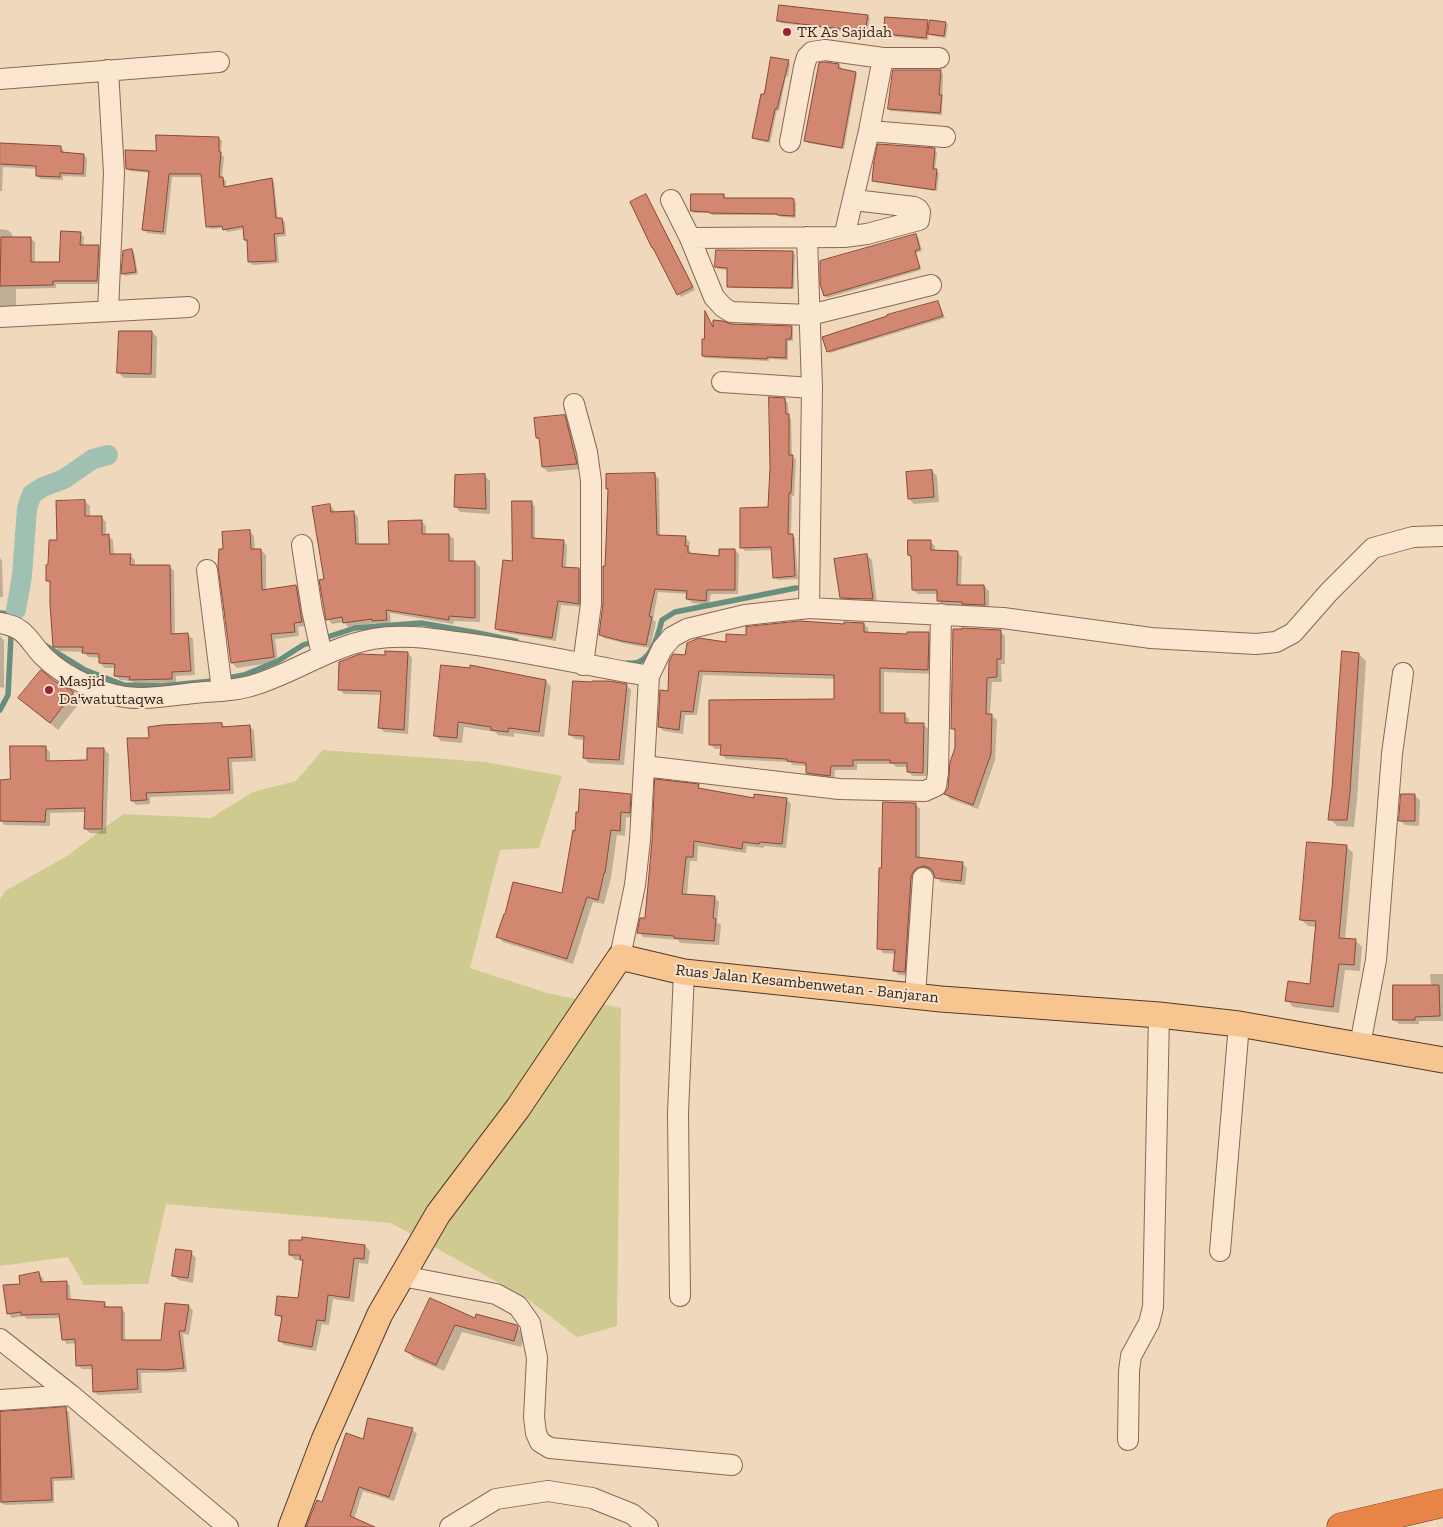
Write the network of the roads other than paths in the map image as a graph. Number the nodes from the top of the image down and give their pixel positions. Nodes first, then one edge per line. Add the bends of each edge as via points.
1 (883, 58) junction
2 (939, 58) dead end
3 (219, 62) dead end
4 (108, 70) junction
5 (0, 79) edge
6 (870, 131) junction
7 (945, 137) dead end
8 (790, 142) dead end
9 (671, 200) dead end
10 (854, 200) junction
11 (807, 237) junction
12 (844, 237) junction
13 (690, 238) junction
14 (931, 286) dead end
15 (189, 307) dead end
16 (108, 312) junction
17 (810, 315) junction
18 (0, 317) edge
19 (722, 382) dead end
20 (812, 388) junction
21 (574, 404) dead end
22 (1443, 536) edge
23 (302, 545) dead end
24 (207, 570) dead end
25 (809, 608) junction
26 (941, 614) junction
27 (0, 623) edge
28 (322, 655) junction
29 (583, 665) junction
30 (1404, 673) dead end
31 (649, 676) junction
32 (222, 690) junction
33 (644, 766) junction
34 (923, 878) dead end
35 (620, 957) junction
36 (684, 972) junction
37 (915, 996) junction
38 (1159, 1015) junction
39 (1239, 1024) junction
40 (1360, 1045) junction
41 (1443, 1060) edge
42 (1220, 1251) dead end
43 (402, 1276) junction
44 (680, 1296) dead end
45 (0, 1339) edge
46 (71, 1395) junction
47 (0, 1400) edge
48 (1128, 1440) dead end
49 (732, 1465) dead end
50 (1443, 1503) edge
51 (228, 1527) edge
52 (291, 1527) edge
53 (450, 1527) edge
54 (648, 1527) edge
55 (1341, 1527) edge

1 - 2 street
1 - 6 street
1 - 8 street via 825,50 807,56
3 - 4 street
4 - 5 street
4 - 16 street via 114,173
6 - 7 street
6 - 10 street
9 - 13 street
10 - 12 street
10 - 12 street via 914,207 920,217 919,220
11 - 12 street
11 - 13 street
11 - 17 street
13 - 17 street via 714,297 723,307 731,312
14 - 17 street
15 - 16 street
16 - 18 street
17 - 20 street
19 - 20 street
20 - 25 street
21 - 29 street via 591,481 591,604
22 - 26 street via 1412,537 1372,548 1293,633 1276,642 1256,644 1151,638 1003,618
23 - 28 street
24 - 32 street
25 - 26 street
25 - 31 street via 746,615 687,629 672,637 662,649
26 - 33 street via 936,786 925,791 838,789
27 - 32 street via 11,624 24,632 60,671 104,692 141,698
28 - 29 street via 351,644 408,636 492,646
28 - 32 street via 256,685
29 - 31 street
30 - 40 street via 1392,754 1376,960
31 - 33 street
33 - 35 street via 635,885
34 - 37 street
35 - 36 main road, Ruas Jalan Kesambenwetan - Banjaran
35 - 43 main road via 518,1108 438,1214
36 - 37 main road, Ruas Jalan Kesambenwetan - Banjaran
36 - 44 street via 678,1112
37 - 38 main road, Ruas Jalan Kesambenwetan - Banjaran
38 - 39 main road, Ruas Jalan Kesambenwetan - Banjaran
38 - 48 street via 1153,1307 1129,1371
39 - 40 main road, Ruas Jalan Kesambenwetan - Banjaran
39 - 42 street
40 - 41 main road, Ruas Jalan Kesambenwetan - Banjaran
43 - 49 street via 496,1294 518,1306 530,1323 537,1358 536,1434 540,1442 550,1448
43 - 52 main road via 380,1314 344,1392
45 - 46 street
46 - 47 street
46 - 51 street
50 - 55 highway
53 - 54 street via 496,1499 548,1491 592,1498 632,1514

